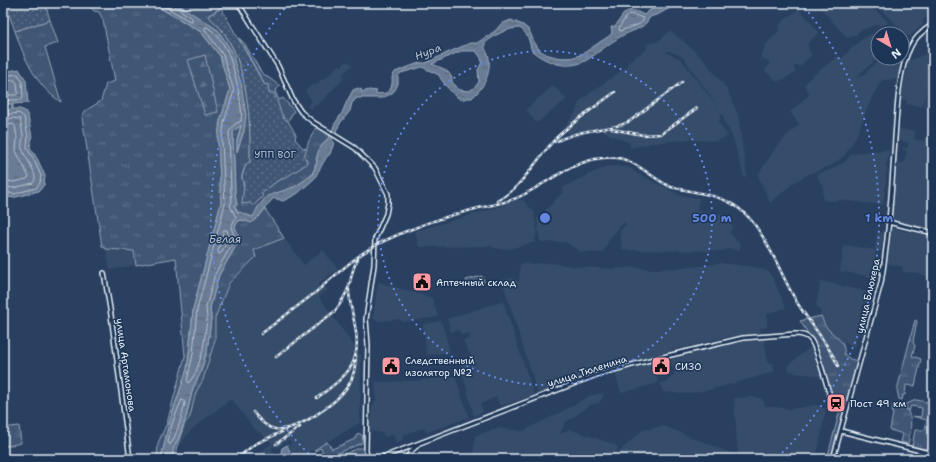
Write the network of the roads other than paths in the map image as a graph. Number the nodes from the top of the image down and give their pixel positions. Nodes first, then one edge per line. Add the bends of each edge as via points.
1 (238, 3) edge
2 (933, 24) edge
3 (888, 222) junction
4 (933, 234) edge
5 (104, 273) dead end
6 (846, 409) junction
7 (841, 431) junction
8 (423, 442) junction
9 (403, 450) junction
10 (410, 452) junction
11 (933, 454) edge
12 (130, 459) edge
13 (372, 459) edge
14 (378, 459) edge
15 (407, 459) edge
16 (832, 459) edge

1 - 13 main road via 278,66 301,112 355,148 368,160 388,194 386,214 375,239 366,319 366,452
2 - 3 main road, улица Блюхера via 912,44 902,73
3 - 4 main road
3 - 6 main road, улица Блюхера via 881,283
5 - 12 main road, улица Артамонова
6 - 7 main road, улица Блюхера
6 - 8 main road, улица Тюленина via 838,408 832,402 809,338 795,334 763,336 723,342 599,374
7 - 11 main road
7 - 16 main road, улица Блюхера
8 - 9 main road, улица Тюленина
8 - 10 main road, улица Тюленина
9 - 10 main road
9 - 14 main road, улица Тюленина
10 - 15 main road, улица Тюленина

